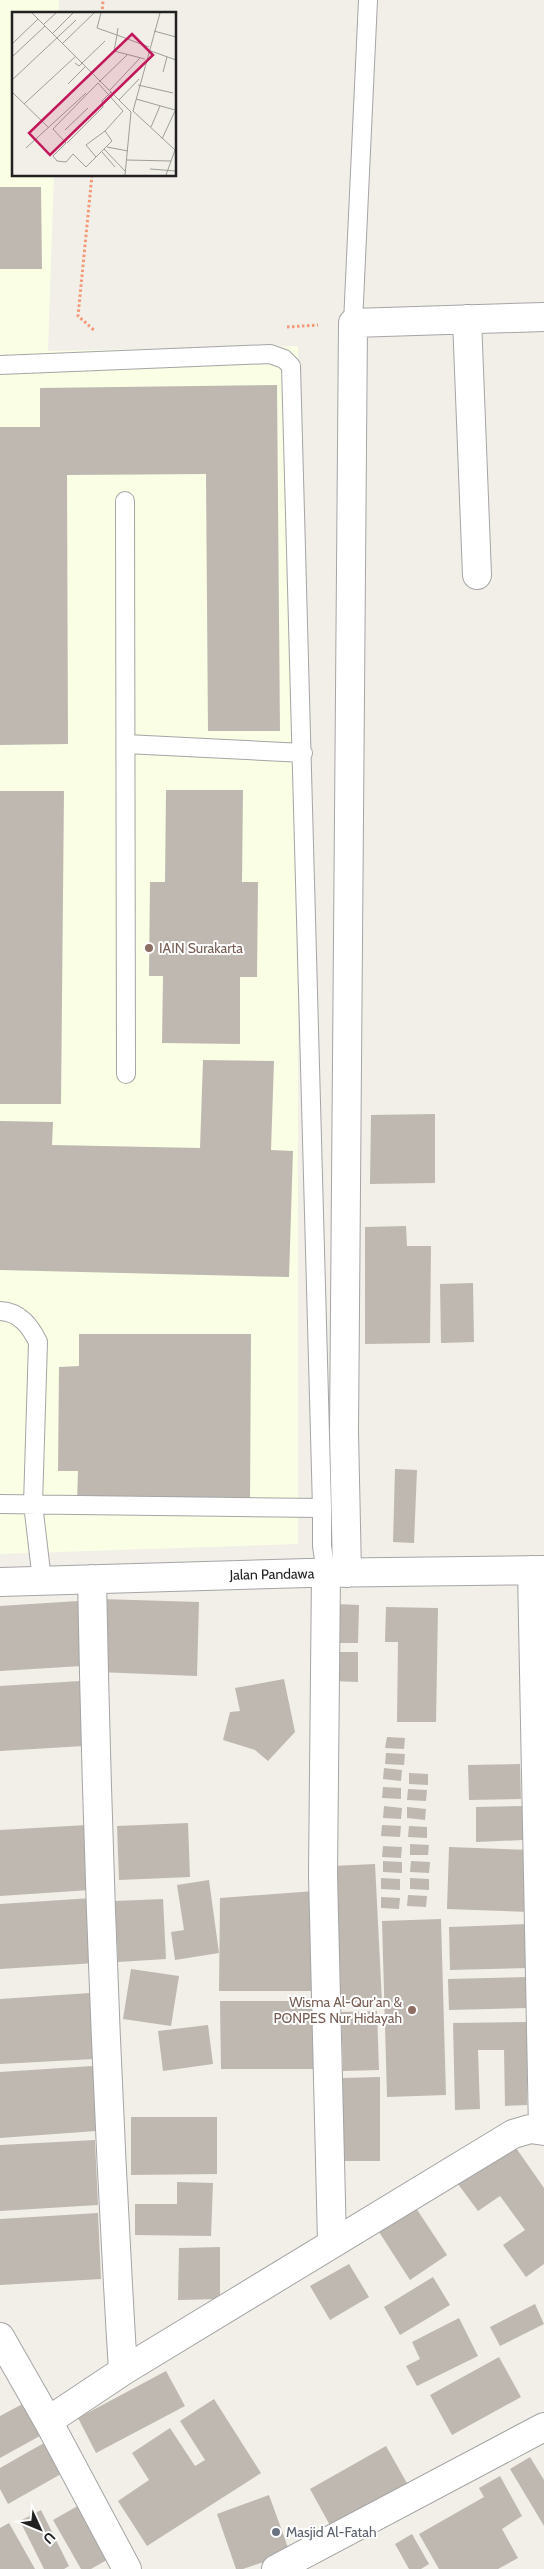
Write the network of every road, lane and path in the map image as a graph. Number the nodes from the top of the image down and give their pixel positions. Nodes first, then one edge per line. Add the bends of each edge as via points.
1 (368, 0) edge
2 (92, 176) edge
3 (544, 316) edge
4 (467, 319) junction
5 (353, 323) junction
6 (278, 327) dead end
7 (96, 331) dead end
8 (0, 365) edge
9 (125, 502) dead end
10 (477, 575) dead end
11 (126, 744) junction
12 (303, 753) junction
13 (126, 1074) dead end
14 (0, 1311) edge
15 (0, 1504) edge
16 (33, 1504) junction
17 (322, 1508) junction
18 (538, 1570) edge
19 (336, 1573) junction
20 (42, 1580) junction
21 (92, 1580) junction
22 (0, 1582) edge
23 (544, 2131) edge
24 (332, 2242) junction
25 (0, 2337) edge
26 (123, 2371) junction
27 (48, 2421) junction
28 (544, 2427) edge
29 (127, 2569) edge
30 (276, 2569) edge

1 - 5 lane
2 - 7 path via 78,316
3 - 4 street
4 - 5 street
4 - 10 street
5 - 6 path
5 - 19 street via 344,1422
8 - 12 lane via 270,354 291,366
9 - 11 lane
11 - 12 lane
11 - 13 lane
12 - 17 lane
14 - 16 lane via 17,1316 30,1325 38,1342
15 - 16 lane
16 - 17 lane
16 - 20 lane
17 - 19 lane via 322,1546
18 - 19 street, Jalan Pandawa
18 - 23 street
19 - 21 street, Jalan Pandawa
19 - 24 street via 322,1875
20 - 21 street, Jalan Pandawa
20 - 22 street, Jalan Pandawa
21 - 26 street via 109,2139
23 - 24 street via 530,2129 513,2134
24 - 26 street
25 - 27 street
26 - 27 street
27 - 29 street
28 - 30 street

